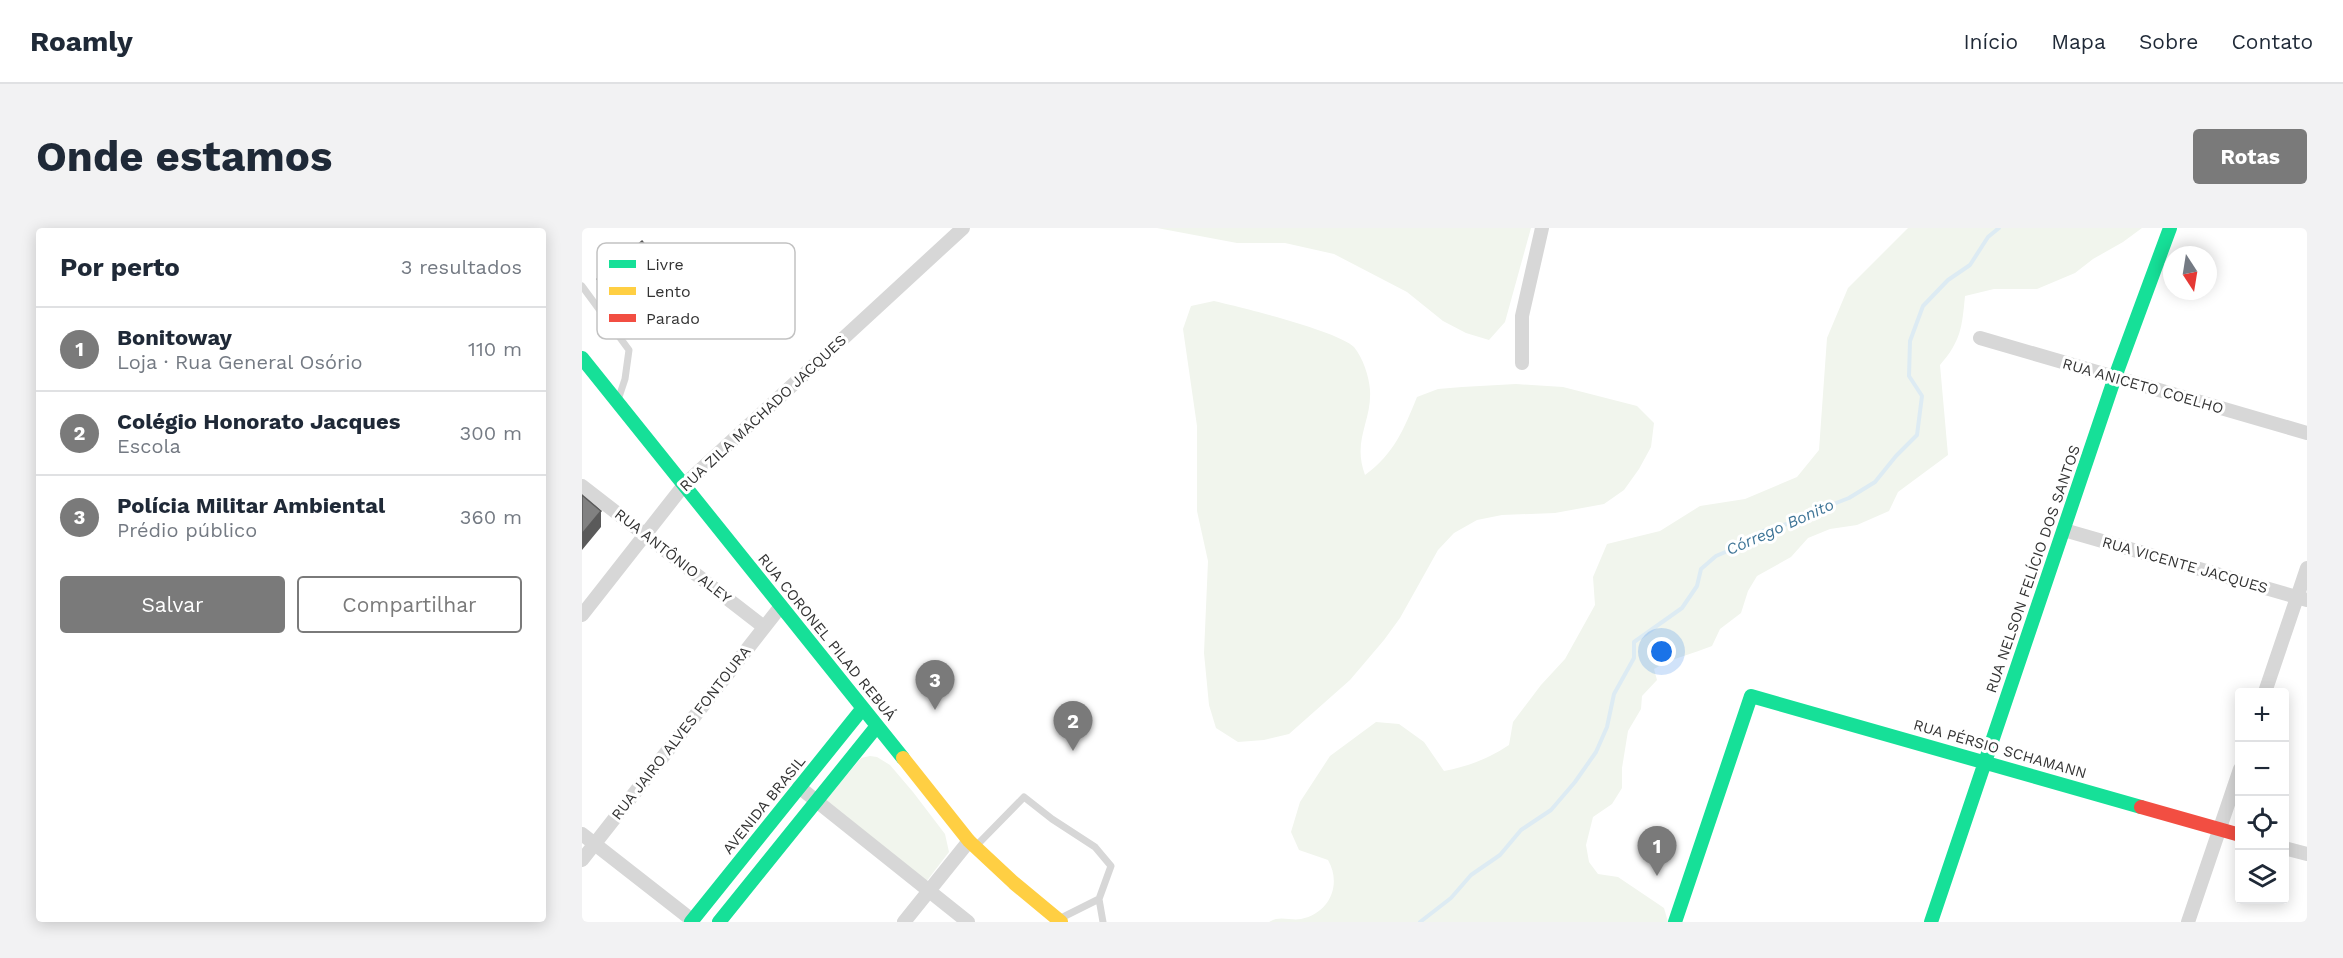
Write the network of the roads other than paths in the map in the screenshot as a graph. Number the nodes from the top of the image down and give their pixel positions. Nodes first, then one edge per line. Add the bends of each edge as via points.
1 (963, 228) edge
2 (1542, 228) edge
3 (2170, 228) edge
4 (582, 286) edge
5 (597, 306) edge
6 (1980, 338) dead end
7 (621, 339) edge
8 (1522, 363) dead end
9 (584, 364) edge
10 (2115, 377) junction
11 (617, 402) junction
12 (2307, 433) edge
13 (684, 485) junction
14 (582, 486) edge
15 (2064, 530) junction
16 (645, 535) junction
17 (2307, 568) edge
18 (2302, 598) edge
19 (781, 606) junction
20 (582, 615) edge
21 (765, 627) junction
22 (2267, 688) edge
23 (863, 708) junction
24 (877, 726) junction
25 (1985, 762) junction
26 (2235, 783) edge
27 (799, 787) junction
28 (816, 801) junction
29 (2219, 829) junction
30 (582, 834) edge
31 (2235, 834) edge
32 (594, 844) junction
33 (972, 844) junction
34 (2289, 849) edge
35 (2307, 854) edge
36 (582, 860) edge
37 (929, 891) junction
38 (1099, 899) junction
39 (691, 921) edge
40 (1059, 921) edge
41 (719, 922) edge
42 (904, 922) edge
43 (968, 922) edge
44 (1103, 922) edge
45 (1675, 922) edge
46 (1932, 922) edge
47 (2188, 922) edge

1 - 13 street, RUA ZILA MACHADO JACQUES
2 - 8 street via 1521,316
3 - 10 street, RUA NELSON FELÍCIO DOS SANTOS
4 - 5 lane
6 - 10 street, RUA ANICETO COELHO
7 - 11 lane via 629,350
9 - 11 street, RUA CORONEL PILAD REBUÁ
10 - 12 street, RUA ANICETO COELHO
10 - 15 street, RUA NELSON FELÍCIO DOS SANTOS
11 - 13 street, RUA CORONEL PILAD REBUÁ
13 - 16 street, RUA ZILA MACHADO JACQUES
13 - 19 street, RUA CORONEL PILAD REBUÁ
14 - 16 street, RUA ANTÔNIO ALEY
15 - 18 street, RUA VICENTE JACQUES
15 - 25 street, RUA NELSON FELÍCIO DOS SANTOS
16 - 20 street, RUA ZILA MACHADO JACQUES
16 - 21 street, RUA ANTÔNIO ALEY
17 - 18 street
18 - 22 street
19 - 21 street, RUA JAIRO ALVES FONTOURA
19 - 23 street, RUA CORONEL PILAD REBUÁ
21 - 32 street, RUA JAIRO ALVES FONTOURA
23 - 24 street, RUA CORONEL PILAD REBUÁ
23 - 27 street, AVENIDA BRASIL
24 - 28 street
24 - 33 street, RUA CORONEL PILAD REBUÁ
25 - 29 street, RUA PÉRSIO SCHAMANN
25 - 45 street, RUA PÉRSIO SCHAMANN via 1751,696
25 - 46 street, RUA NELSON FELÍCIO DOS SANTOS
26 - 29 street
27 - 28 street
27 - 39 street, AVENIDA BRASIL
28 - 37 street
28 - 41 street
29 - 31 street, RUA PÉRSIO SCHAMANN
29 - 47 street
30 - 32 street
32 - 36 street, RUA JAIRO ALVES FONTOURA
32 - 39 street
33 - 37 street
33 - 38 lane via 1024,797 1095,847 1111,866
33 - 40 street, RUA CORONEL PILAD REBUÁ
34 - 35 street
37 - 42 street
37 - 43 street
38 - 40 lane
38 - 44 lane

